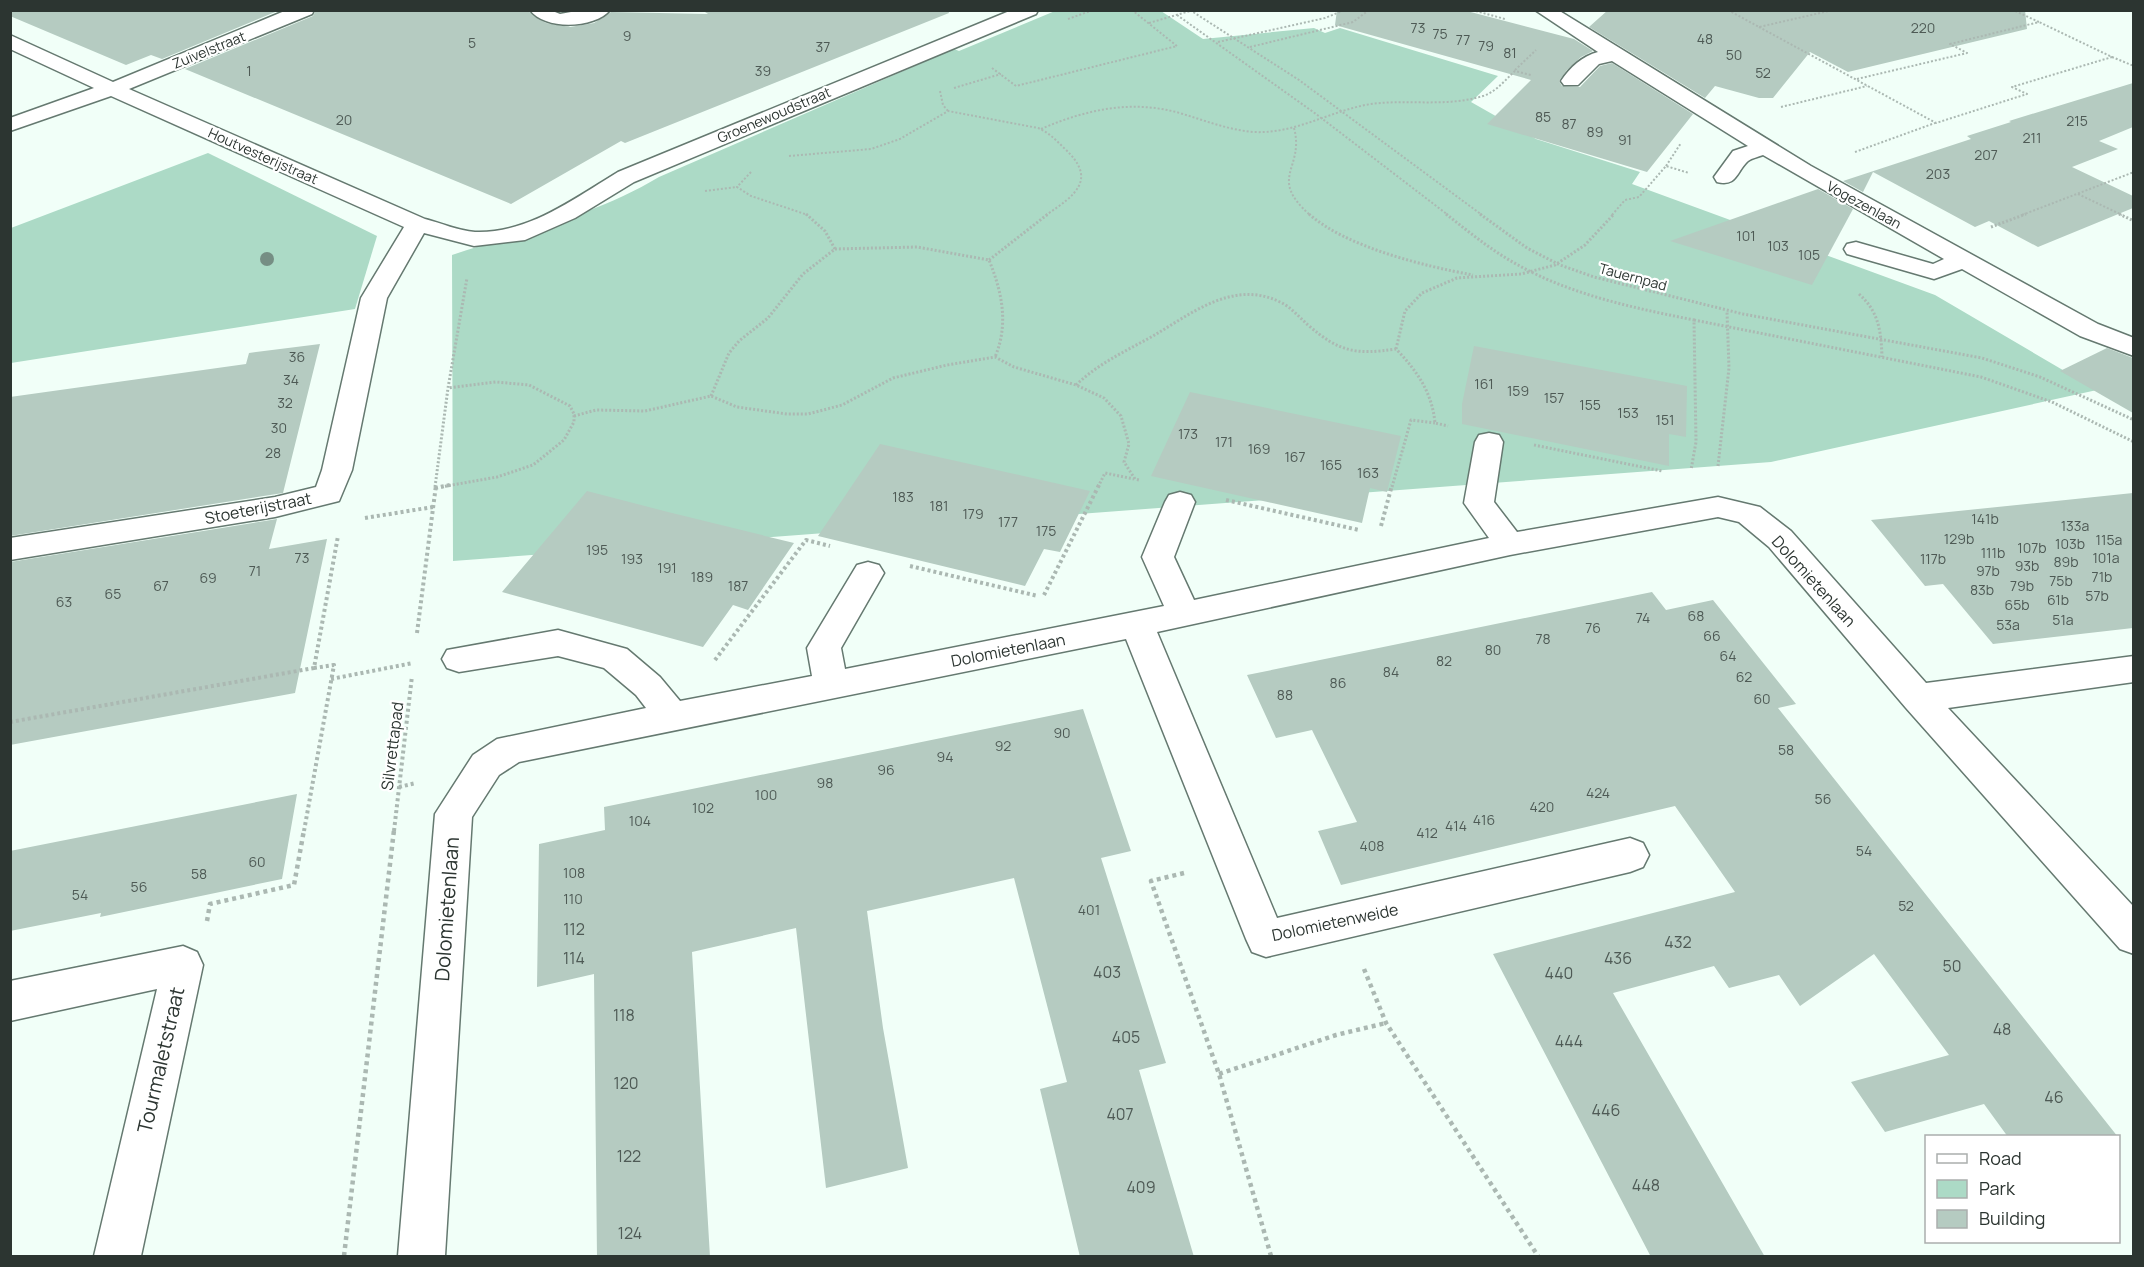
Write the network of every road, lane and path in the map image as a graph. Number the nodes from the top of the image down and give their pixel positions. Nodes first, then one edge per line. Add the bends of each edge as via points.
1 (305, 10) edge
2 (539, 10) edge
3 (600, 10) edge
4 (1029, 10) edge
5 (1093, 10) edge
6 (1132, 10) edge
7 (1345, 10) edge
8 (1369, 10) edge
9 (1544, 10) edge
10 (1728, 10) edge
11 (1833, 10) edge
12 (2013, 10) edge
13 (1190, 11) edge
14 (1177, 15) junction
15 (1059, 21) dead end
16 (2039, 22) junction
17 (1149, 23) junction
18 (1759, 27) junction
19 (1234, 38) junction
20 (10, 41) edge
21 (1217, 42) junction
22 (1250, 47) junction
23 (1614, 54) junction
24 (2112, 57) junction
25 (986, 62) dead end
26 (2133, 66) edge
27 (1001, 74) junction
28 (1857, 80) junction
29 (1571, 81) joint
30 (1868, 86) junction
31 (112, 89) junction
32 (949, 89) dead end
33 (1341, 111) junction
34 (1322, 118) junction
35 (1723, 122) junction
36 (1936, 123) junction
37 (10, 124) edge
38 (1294, 128) junction
39 (1041, 129) junction
40 (1765, 147) junction
41 (783, 158) dead end
42 (758, 168) dead end
43 (1803, 171) junction
44 (2133, 172) edge
45 (1725, 177) joint
46 (2077, 194) junction
47 (2133, 221) edge
48 (417, 224) junction
49 (525, 233) joint
50 (474, 239) junction
51 (1941, 247) junction
52 (835, 249) junction
53 (1856, 249) dead end
54 (1964, 260) junction
55 (988, 261) junction
56 (1555, 265) junction
57 (1532, 272) junction
58 (1476, 276) junction
59 (1726, 312) junction
60 (1694, 320) junction
61 (1728, 326) junction
62 (2133, 348) edge
63 (1396, 349) junction
64 (995, 357) junction
65 (1076, 385) junction
66 (448, 388) junction
67 (711, 396) junction
68 (574, 416) junction
69 (2133, 420) edge
70 (1435, 423) junction
71 (1489, 439) junction
72 (2133, 442) edge
73 (1667, 472) dead end
74 (1689, 476) dead end
75 (1135, 479) junction
76 (435, 488) junction
77 (328, 494) junction
78 (1182, 496) junction
79 (433, 507) junction
80 (1718, 507) junction
81 (341, 522) junction
82 (1367, 532) dead end
83 (1378, 535) dead end
84 (1510, 544) junction
85 (10, 549) edge
86 (873, 566) junction
87 (1184, 614) junction
88 (1137, 625) junction
89 (417, 641) dead end
90 (415, 652) dead end
91 (459, 659) dead end
92 (414, 663) junction
93 (314, 668) junction
94 (2133, 669) edge
95 (331, 679) junction
96 (831, 684) junction
97 (1918, 698) junction
98 (672, 717) junction
99 (10, 722) edge
100 (1629, 855) dead end
101 (1234, 862) junction
102 (1345, 921) junction
103 (2133, 936) edge
104 (183, 965) junction
105 (10, 1001) edge
106 (1386, 1023) junction
107 (1219, 1074) junction
108 (117, 1257) edge
109 (344, 1257) edge
110 (421, 1257) edge
111 (1271, 1257) edge
112 (1538, 1257) edge

1 - 31 street, Zuivelstraat
2 - 3 street via 561,20
4 - 49 street, Groenewoudstraat via 626,177
5 - 15 path
6 - 17 path
7 - 19 path
8 - 22 path via 1353,22
9 - 23 street, Vogezenlaan
10 - 18 path
11 - 18 path
12 - 16 path
13 - 14 path
13 - 19 path, Tauernpad
14 - 17 path
14 - 21 path
16 - 24 path
16 - 28 path via 1950,44 1967,53
17 - 27 path via 1178,46 1016,86
18 - 28 path
19 - 21 path
19 - 22 path, Tauernpad
20 - 31 street, Houtvesterijstraat
21 - 34 path
22 - 33 path, Tauernpad
23 - 29 street via 1592,60
23 - 35 street, Vogezenlaan
24 - 26 path
24 - 36 path via 2012,87 2027,94
25 - 27 path
27 - 32 path
28 - 30 path
29 - 33 path via 1568,85 1515,71 1483,96 1388,102
30 - 35 path
30 - 36 path
31 - 37 street, Zuivelstraat
31 - 48 street, Houtvesterijstraat
33 - 34 path
33 - 56 path, Tauernpad
34 - 38 path
34 - 57 path via 1490,245
35 - 40 street, Vogezenlaan
36 - 43 path
38 - 39 path via 1258,133 1239,131 1173,111 1127,104 1098,108
38 - 58 path via 1298,147 1288,187 1297,202 1316,218 1379,251
39 - 41 path via 948,111 887,144
39 - 55 path via 1082,165 1080,185 1064,204
40 - 43 street, Vogezenlaan
40 - 45 street via 1741,156
42 - 52 path via 737,187 757,200 810,214 826,230
43 - 51 street, Vogezenlaan
44 - 46 path
45 - 56 path via 1722,182 1666,166 1639,197 1625,200 1585,245
46 - 47 path
46 - 51 path
48 - 50 street, Houtvesterijstraat
48 - 77 street, Stoeterijstraat via 374,298 337,470
49 - 50 street, Houtvesterijstraat
50 - 66 path
51 - 54 street, Vogezenlaan
52 - 55 path via 918,247
52 - 67 path via 803,274 768,318 739,341 725,361
53 - 54 street via 1934,272
54 - 62 street, Vogezenlaan via 2089,330
55 - 64 path via 1000,290 1002,313 1003,335
56 - 57 path
56 - 59 path, Tauernpad
57 - 58 path
57 - 60 path via 1619,302
58 - 63 path via 1456,278 1413,301 1400,322
59 - 61 path
59 - 69 path, Tauernpad via 1984,359 2045,379
60 - 61 path
60 - 74 path via 1696,442
61 - 72 path via 1981,377 2052,402
61 - 80 path via 1729,369 1718,453
63 - 65 path via 1353,353 1332,346 1284,303 1234,295 1198,307 1103,361
63 - 70 path via 1426,384
64 - 65 path via 1014,367
64 - 67 path via 893,378 842,405 808,414 737,407
65 - 75 path via 1104,398 1120,416 1129,444 1124,462
66 - 68 path via 507,381 524,384 570,406
66 - 76 path
67 - 68 path via 655,410 596,410
68 - 76 path via 564,442 531,466 514,473
70 - 71 path
70 - 83 path via 1411,420
71 - 73 path
71 - 84 street via 1479,503
75 - 78 path
75 - 86 path via 1105,473 1043,597
76 - 79 path
77 - 81 path via 344,502
77 - 85 street, Stoeterijstraat via 275,507
78 - 82 path
78 - 87 street via 1158,557
79 - 81 path
79 - 89 path
80 - 84 street, Dolomietenlaan
80 - 97 street, Dolomietenlaan via 1749,514 1779,539
81 - 93 path
84 - 87 street, Dolomietenlaan
86 - 96 street via 824,648
86 - 98 path via 806,540
87 - 88 street, Dolomietenlaan
88 - 96 street, Dolomietenlaan
88 - 101 street, Dolomietenweide
90 - 92 path, Silvrettapad
91 - 98 street via 558,644 615,658 648,686
92 - 95 path
92 - 109 path, Silvrettapad
93 - 95 path via 334,665
93 - 99 path
94 - 97 street
95 - 104 path via 294,885 210,904 202,941
96 - 98 street, Dolomietenlaan
97 - 103 street, Dolomietenlaan
98 - 110 street, Dolomietenlaan via 510,749 486,765 454,814
100 - 102 street, Dolomietenweide
101 - 102 street, Dolomietenweide via 1266,939
101 - 107 path via 1151,881
102 - 106 path
104 - 105 street, Tourmaletstraat
104 - 108 street, Tourmaletstraat
106 - 107 path via 1336,1035
106 - 112 path
107 - 111 path

